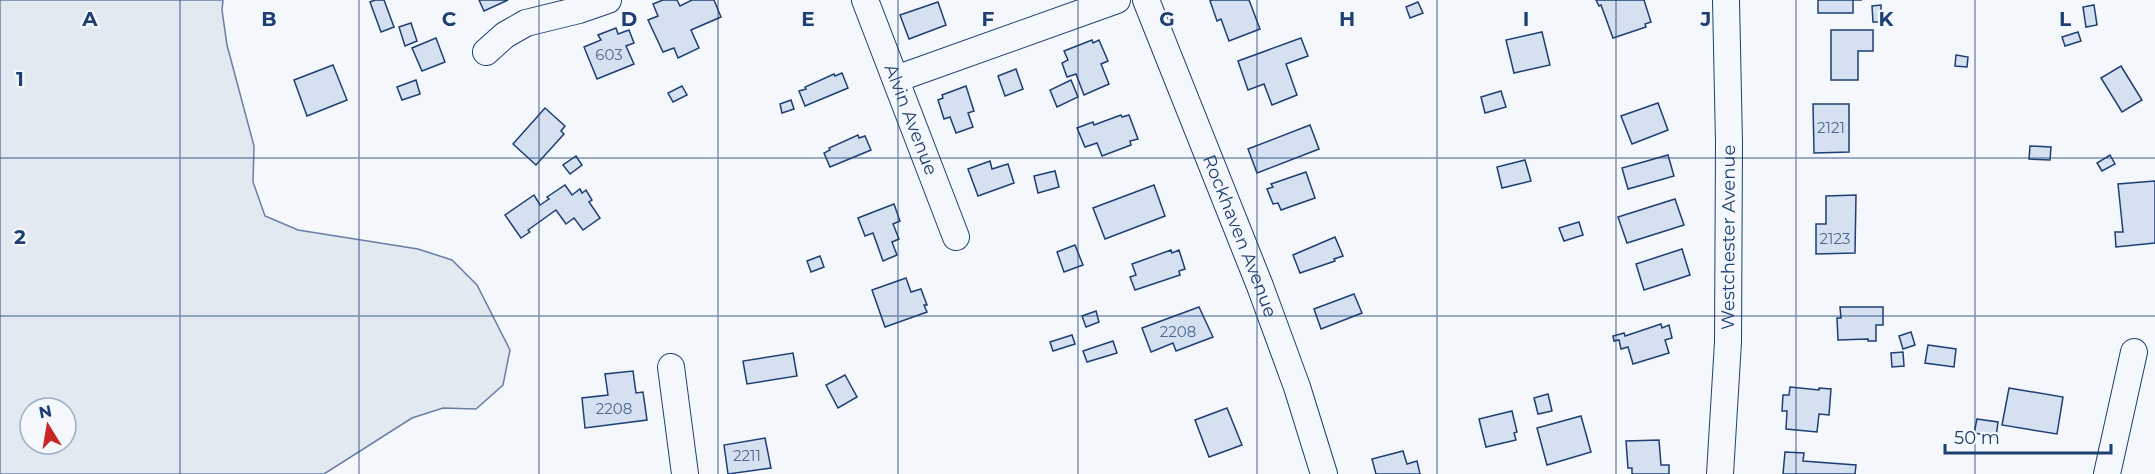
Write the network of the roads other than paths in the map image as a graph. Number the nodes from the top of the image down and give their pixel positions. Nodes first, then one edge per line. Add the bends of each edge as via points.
1 (608, 0) edge
2 (865, 0) edge
3 (1117, 0) edge
4 (1146, 0) edge
5 (1726, 0) edge
6 (486, 52) dead end
7 (896, 79) junction
8 (956, 237) dead end
9 (2134, 352) dead end
10 (671, 367) dead end
11 (685, 474) edge
12 (1324, 474) edge
13 (1720, 474) edge
14 (2106, 474) edge

1 - 6 street via 526,23
2 - 7 street, Alvin Avenue
3 - 7 street
4 - 12 street, Rockhaven Avenue via 1260,286
5 - 13 street, Westchester Avenue via 1728,342
7 - 8 street, Alvin Avenue
9 - 14 street
10 - 11 street

